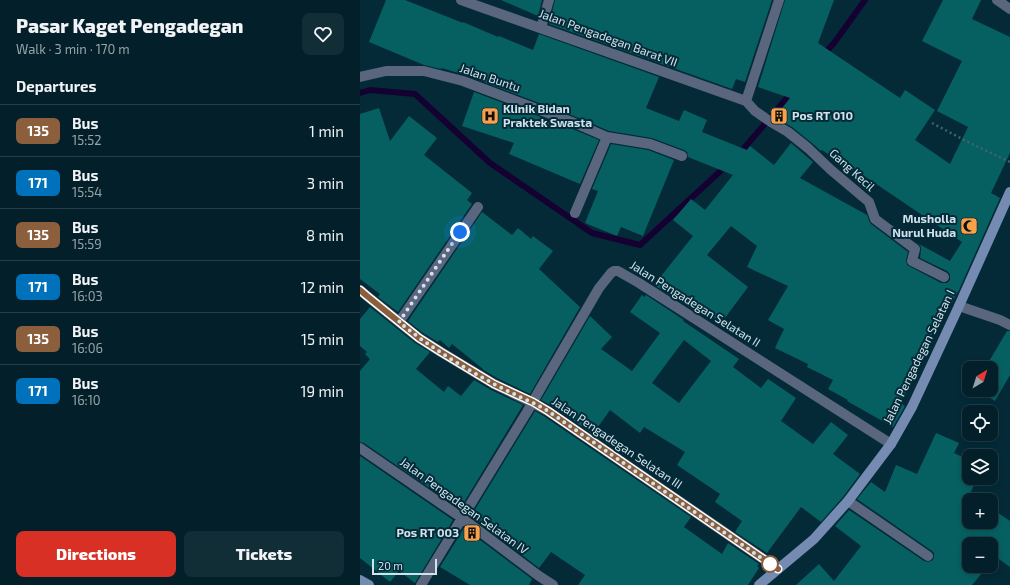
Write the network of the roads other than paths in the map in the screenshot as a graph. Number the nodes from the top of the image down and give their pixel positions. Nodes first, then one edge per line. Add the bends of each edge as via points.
1 (461, 0) edge
2 (549, 0) edge
3 (777, 0) edge
4 (997, 0) edge
5 (1010, 9) edge
6 (541, 28) junction
7 (360, 77) edge
8 (746, 101) junction
9 (607, 137) junction
10 (682, 156) dead end
11 (1010, 192) edge
12 (478, 207) dead end
13 (575, 213) dead end
14 (944, 277) dead end
15 (360, 290) edge
16 (959, 306) junction
17 (399, 322) junction
18 (1010, 325) edge
19 (533, 402) junction
20 (891, 444) junction
21 (360, 448) edge
22 (848, 501) junction
23 (462, 518) junction
24 (928, 556) dead end
25 (778, 569) junction
26 (360, 580) edge
27 (369, 585) edge
28 (421, 585) edge
29 (553, 585) edge
30 (759, 585) edge

1 - 6 street, Jalan Pengadegan Barat VII
2 - 6 street
3 - 8 street
4 - 5 street
6 - 8 street, Jalan Pengadegan Barat VII
7 - 9 street, Jalan Buntu via 386,71 424,71 463,81
8 - 14 street, Gang Kecil via 755,111 808,148 869,202 876,219 915,249 912,261
9 - 10 street, Jalan Buntu via 650,144
9 - 13 street
11 - 16 street, Jalan Pengadegan Selatan I
12 - 17 street
15 - 17 street, Jalan Pengadegan Selatan III
16 - 18 street
16 - 20 street, Jalan Pengadegan Selatan I via 912,407
17 - 19 street, Jalan Pengadegan Selatan III via 447,356 494,384
19 - 20 street, Jalan Pengadegan Selatan II via 599,288 616,270
19 - 23 street, Jalan Pengadegan Selatan II
19 - 25 street, Jalan Pengadegan Selatan III
20 - 22 street, Jalan Pengadegan Selatan I
21 - 23 street, Jalan Pengadegan Selatan IV
22 - 24 street
22 - 25 street, Jalan Pengadegan Selatan I via 814,539
23 - 28 street, Jalan Pengadegan Selatan II
23 - 29 street, Jalan Pengadegan Selatan IV
25 - 30 street, Jalan Pengadegan Selatan I
26 - 27 street

